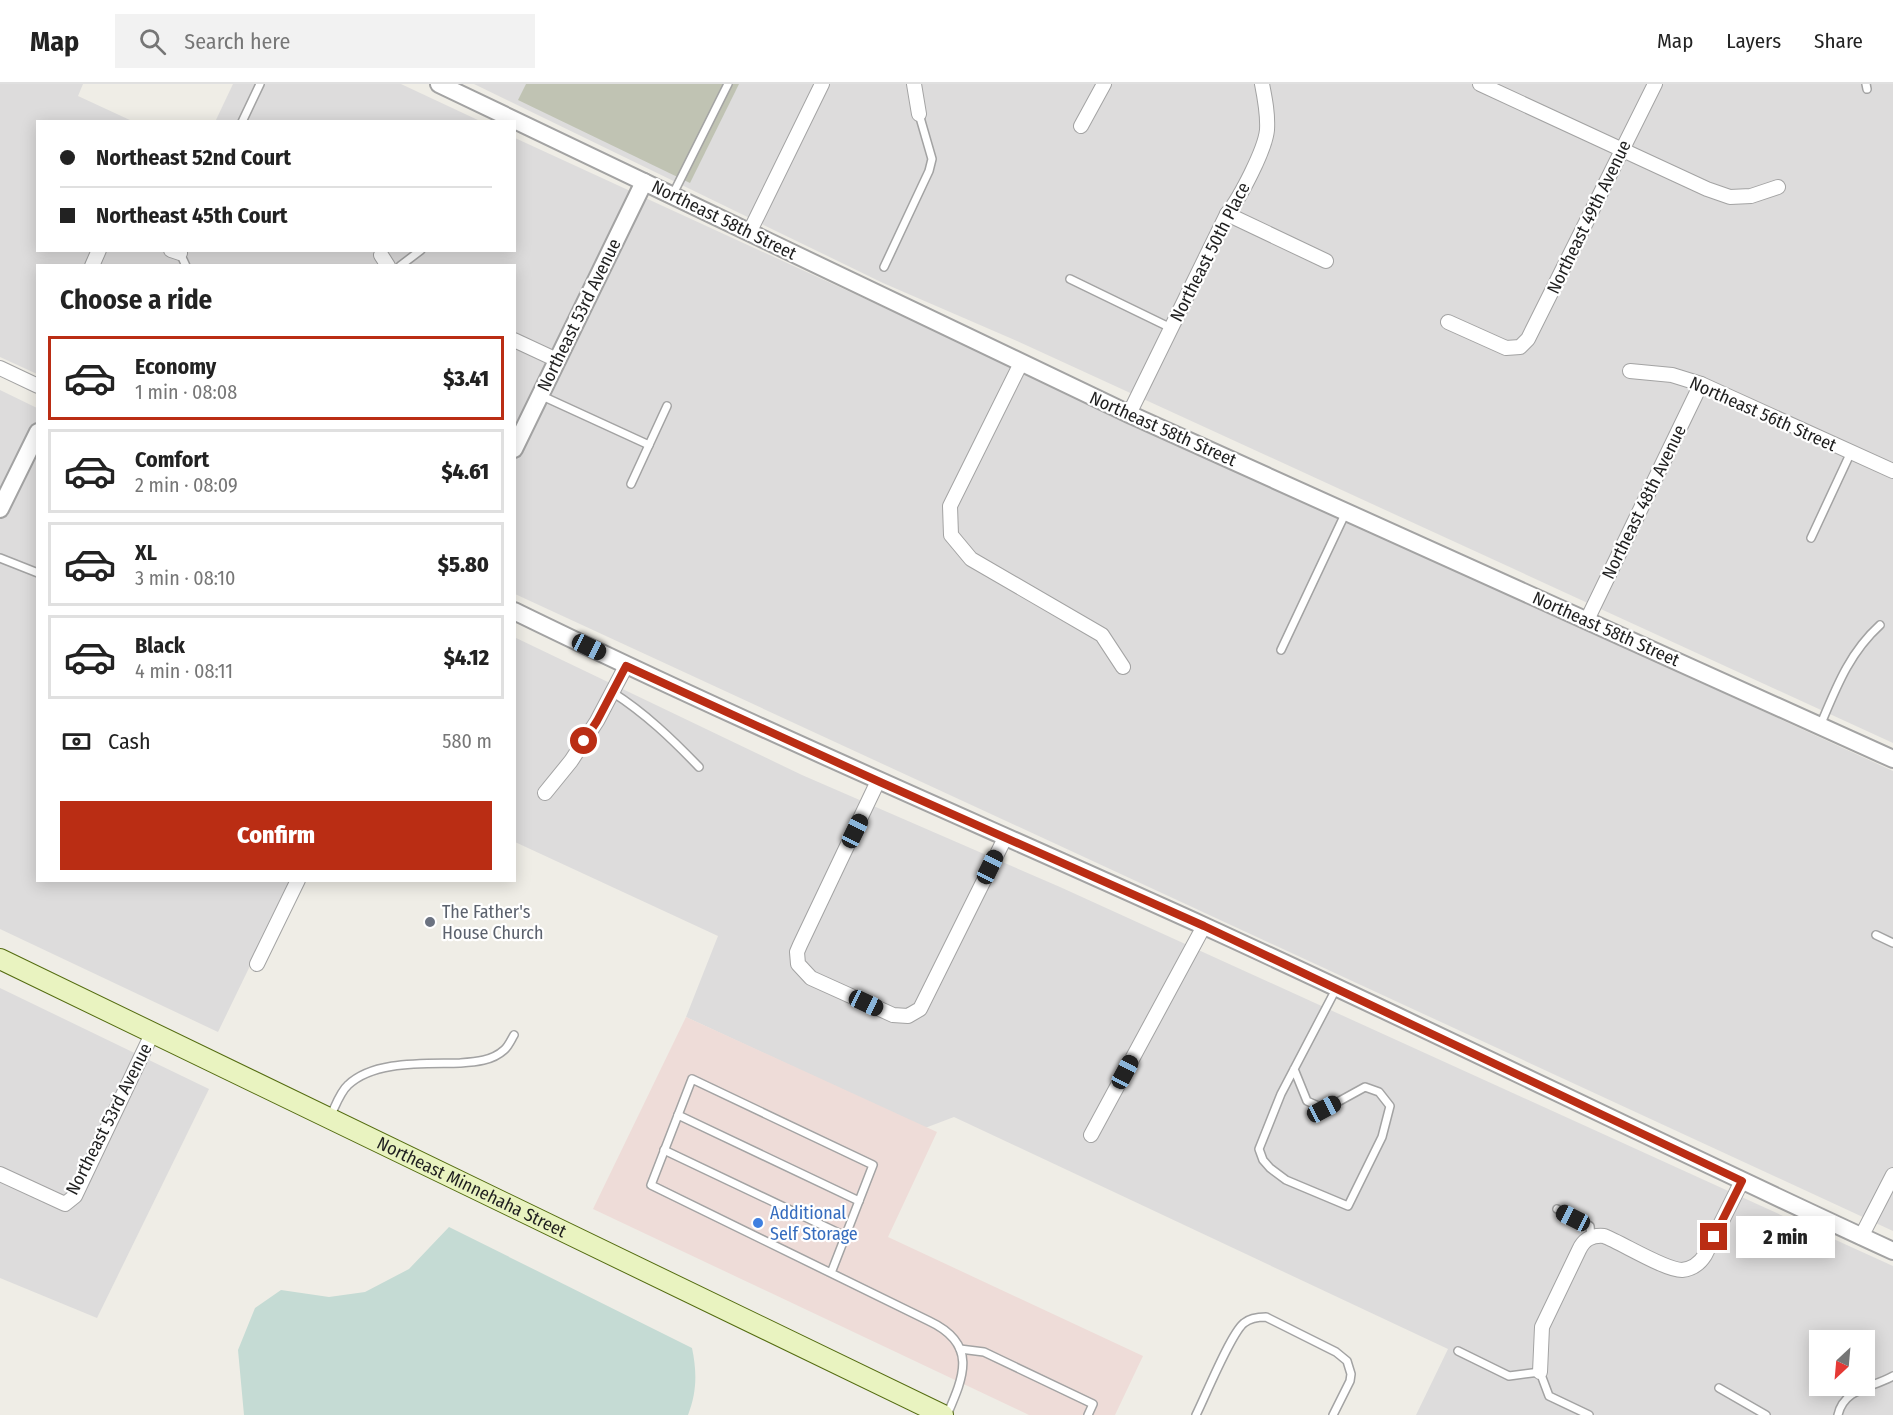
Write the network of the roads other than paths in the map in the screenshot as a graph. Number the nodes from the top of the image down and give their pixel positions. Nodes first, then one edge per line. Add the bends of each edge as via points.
1 (260, 84) edge
2 (439, 84) edge
3 (728, 84) edge
4 (822, 84) edge
5 (914, 84) edge
6 (1104, 84) edge
7 (1262, 84) edge
8 (1480, 84) edge
9 (1655, 84) edge
10 (919, 114) joint
11 (243, 120) edge
12 (514, 120) edge
13 (516, 121) edge
14 (1081, 126) dead end
15 (1623, 150) junction
16 (644, 182) junction
17 (1778, 187) dead end
18 (672, 196) junction
19 (1227, 214) junction
20 (749, 232) junction
21 (418, 252) edge
22 (1326, 261) dead end
23 (403, 264) edge
24 (884, 267) dead end
25 (1070, 279) dead end
26 (1448, 322) dead end
27 (1171, 328) junction
28 (516, 341) edge
29 (557, 360) junction
30 (1021, 363) junction
31 (0, 368) edge
32 (1630, 371) dead end
33 (1701, 384) junction
34 (36, 385) edge
35 (540, 394) junction
36 (667, 406) dead end
37 (1129, 414) junction
38 (36, 436) edge
39 (516, 445) edge
40 (649, 445) junction
41 (1851, 452) junction
42 (1893, 471) edge
43 (632, 484) dead end
44 (0, 509) edge
45 (1346, 512) junction
46 (1811, 538) dead end
47 (0, 558) edge
48 (36, 572) edge
49 (516, 612) edge
50 (1587, 620) junction
51 (1880, 625) dead end
52 (1281, 650) dead end
53 (626, 666) junction
54 (1124, 667) dead end
55 (612, 692) junction
56 (1820, 726) junction
57 (1893, 759) edge
58 (699, 767) dead end
59 (878, 781) junction
60 (545, 793) dead end
61 (1005, 838) junction
62 (297, 882) edge
63 (1204, 926) junction
64 (1876, 935) dead end
65 (1893, 943) edge
66 (0, 959) edge
67 (257, 964) dead end
68 (1336, 989) junction
69 (152, 1034) junction
70 (514, 1035) dead end
71 (1294, 1069) junction
72 (678, 1115) junction
73 (329, 1119) junction
74 (1091, 1135) dead end
75 (664, 1150) junction
76 (0, 1174) edge
77 (1893, 1175) edge
78 (1742, 1181) junction
79 (859, 1201) junction
80 (1557, 1209) dead end
81 (845, 1236) junction
82 (1591, 1237) junction
83 (1861, 1237) junction
84 (1893, 1251) edge
85 (831, 1273) junction
86 (960, 1350) junction
87 (1458, 1351) dead end
88 (1540, 1372) junction
89 (1893, 1376) edge
90 (1719, 1388) dead end
91 (945, 1415) edge
92 (1088, 1415) edge
93 (1196, 1415) edge
94 (1333, 1415) edge
95 (1589, 1415) edge
96 (1766, 1415) edge
97 (1838, 1415) edge

1 - 11 lane
2 - 12 street, Northeast 58th Street
3 - 18 lane
4 - 20 street
5 - 10 street
6 - 14 street
7 - 19 street, Northeast 50th Place via 1267,109 1264,145 1236,204
8 - 15 street
9 - 15 street, Northeast 49th Avenue
10 - 24 lane via 932,159
13 - 16 street, Northeast 58th Street
15 - 17 street via 1731,197 1751,196
15 - 26 street, Northeast 49th Avenue via 1535,326 1520,347 1506,348
16 - 18 street, Northeast 58th Street
16 - 29 street, Northeast 53rd Avenue
18 - 20 street, Northeast 58th Street
19 - 22 street
19 - 27 street, Northeast 50th Place
20 - 30 street, Northeast 58th Street
21 - 23 lane
25 - 27 lane
27 - 37 street, Northeast 50th Place
28 - 29 street
29 - 35 street, Northeast 53rd Avenue
30 - 37 street, Northeast 58th Street
30 - 54 street via 950,506 951,535 971,559 1102,635
31 - 34 street
32 - 33 street, Northeast 56th Street via 1672,375
33 - 41 street, Northeast 56th Street
33 - 50 street, Northeast 48th Avenue
35 - 39 street, Northeast 53rd Avenue
35 - 40 lane
36 - 40 lane
37 - 45 street, Northeast 58th Street
38 - 44 street
40 - 43 lane
41 - 42 street, Northeast 56th Street
41 - 46 lane
45 - 50 street, Northeast 58th Street
45 - 52 lane
47 - 48 lane
49 - 53 street
50 - 56 street, Northeast 58th Street
51 - 56 lane via 1852,657
53 - 55 street
53 - 59 street
55 - 58 lane via 637,708
55 - 60 street via 597,721
56 - 57 street, Northeast 58th Street
59 - 61 street
59 - 61 street via 797,952 798,964 811,978 885,1012 902,1017 914,1014 924,1002
61 - 63 street
62 - 67 street
63 - 68 street
63 - 74 street
64 - 65 lane
66 - 69 main road, Northeast Minnehaha Street
68 - 71 lane
68 - 78 street
69 - 73 main road, Northeast Minnehaha Street
69 - 76 street, Northeast 53rd Avenue via 75,1196 65,1204
70 - 73 lane via 504,1050 489,1059 392,1066 360,1076 346,1086
71 - 71 lane via 1259,1149 1263,1160 1286,1180 1348,1206 1382,1137 1390,1106 1379,1092 1365,1087 1324,1109 1307,1101
72 - 75 lane
72 - 79 lane
72 - 79 lane via 692,1079 873,1166
73 - 91 main road, Northeast Minnehaha Street
75 - 81 lane
75 - 85 lane via 651,1185
77 - 83 street
78 - 82 street via 1705,1255 1690,1268 1676,1269 1604,1236
78 - 83 street
79 - 81 lane
80 - 82 lane via 1590,1226
81 - 85 lane
82 - 88 street via 1581,1245 1542,1327
83 - 84 street
85 - 86 lane via 942,1327
86 - 91 lane via 962,1378
86 - 92 lane via 984,1352 1093,1404
87 - 88 lane via 1509,1376
88 - 95 lane via 1550,1396
89 - 97 lane via 1856,1390 1845,1399
90 - 96 lane
93 - 94 lane via 1238,1330 1250,1319 1266,1317 1347,1361 1350,1381

